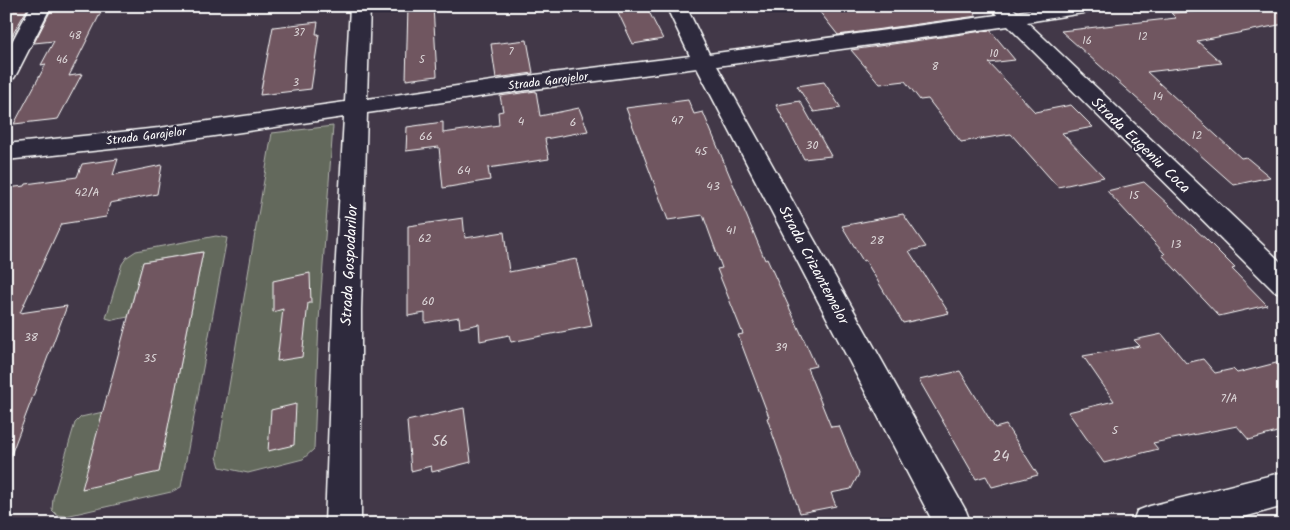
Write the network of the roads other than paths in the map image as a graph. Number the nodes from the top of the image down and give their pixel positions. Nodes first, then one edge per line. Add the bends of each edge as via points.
1 (41, 6) edge
2 (360, 6) edge
3 (676, 6) edge
4 (1088, 6) edge
5 (1006, 13) edge
6 (704, 61) junction
7 (6, 73) edge
8 (357, 108) junction
9 (6, 152) edge
10 (1284, 283) edge
11 (1284, 489) edge
12 (343, 524) edge
13 (953, 524) edge
14 (1150, 524) edge

1 - 7 street
2 - 8 street, Strada Gospodarilor
3 - 6 street, Strada Crizantemelor
4 - 5 street, Strada Garajelor
5 - 6 street, Strada Garajelor
5 - 10 street, Strada Eugeniu Coca
6 - 8 street, Strada Garajelor
6 - 13 street, Strada Crizantemelor
8 - 9 street, Strada Garajelor via 159,136
8 - 12 street, Strada Gospodarilor via 347,310
11 - 14 street

